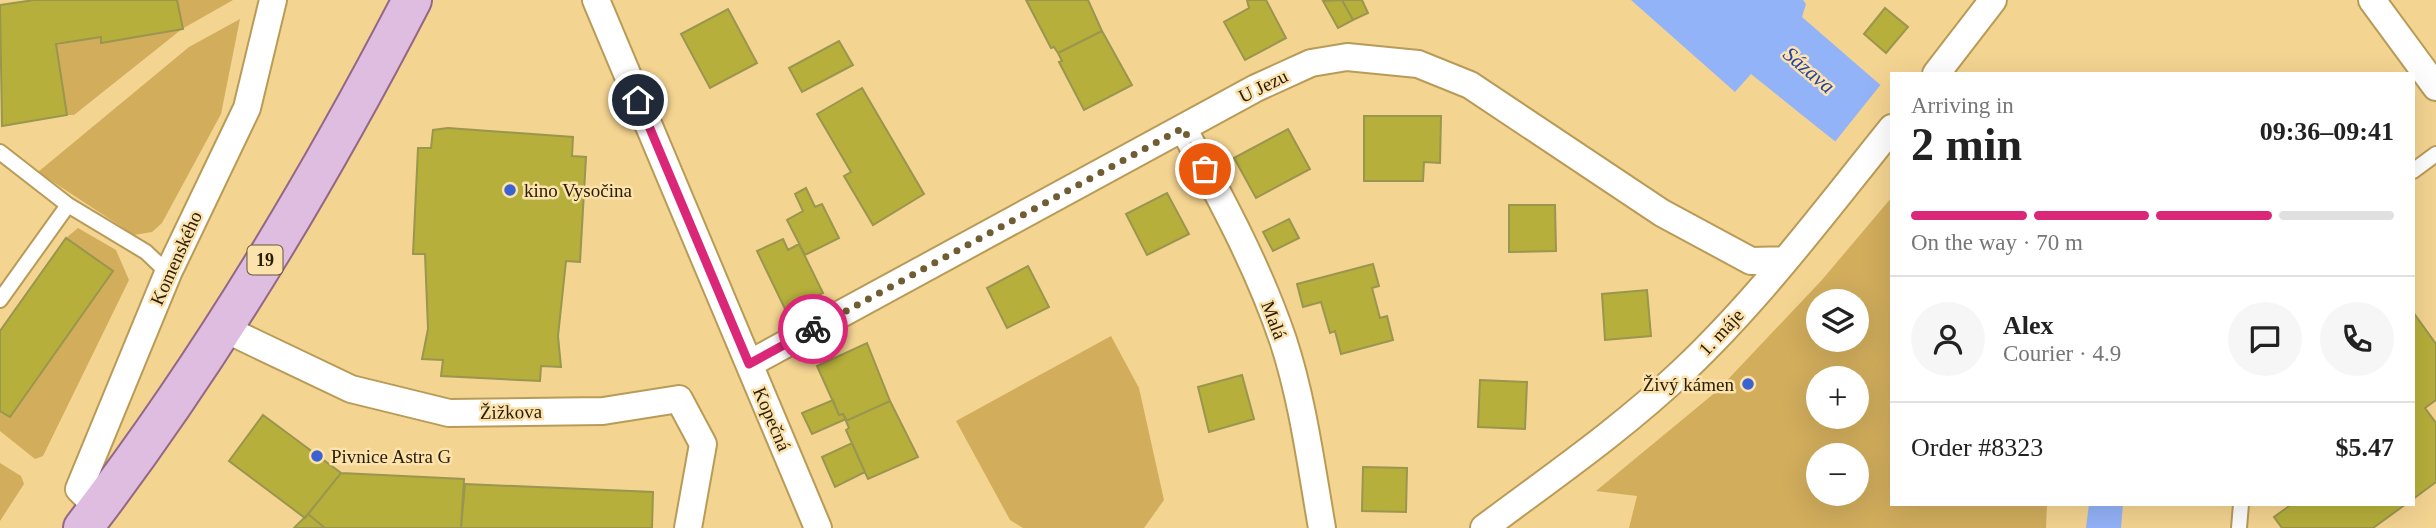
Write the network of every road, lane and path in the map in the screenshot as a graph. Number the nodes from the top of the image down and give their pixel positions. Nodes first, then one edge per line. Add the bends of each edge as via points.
1 (273, 0) edge
2 (412, 0) edge
3 (596, 0) edge
4 (1993, 0) edge
5 (2372, 0) edge
6 (1938, 72) edge
7 (2436, 87) edge
8 (1183, 128) junction
9 (1890, 130) edge
10 (0, 152) edge
11 (2436, 154) edge
12 (2415, 170) edge
13 (68, 205) junction
14 (1786, 260) junction
15 (168, 273) junction
16 (0, 300) edge
17 (223, 328) junction
18 (749, 364) junction
19 (2241, 506) edge
20 (91, 518) edge
21 (688, 528) edge
22 (818, 528) edge
23 (1322, 528) edge
24 (1484, 528) edge
25 (2239, 528) edge

1 - 15 street, Komenského via 247,108
2 - 17 main road, 19
3 - 18 street, Kopečná
4 - 6 street
5 - 7 street
8 - 14 street, U Jezu via 1311,63 1347,57 1419,64 1470,85 1662,213 1751,261
8 - 18 street, U Jezu
8 - 23 street, Malá via 1239,231 1283,341 1304,424
9 - 14 street, 1. máje
10 - 13 lane
11 - 12 lane
13 - 15 lane via 146,252
13 - 16 lane
14 - 24 street, 1. máje via 1725,329 1648,404
15 - 20 street, Komenského via 79,489
17 - 20 main road, 19
17 - 21 street, Žižkova via 351,389 449,413 603,411 679,399 703,444
18 - 22 street, Kopečná via 768,430
19 - 25 lane

